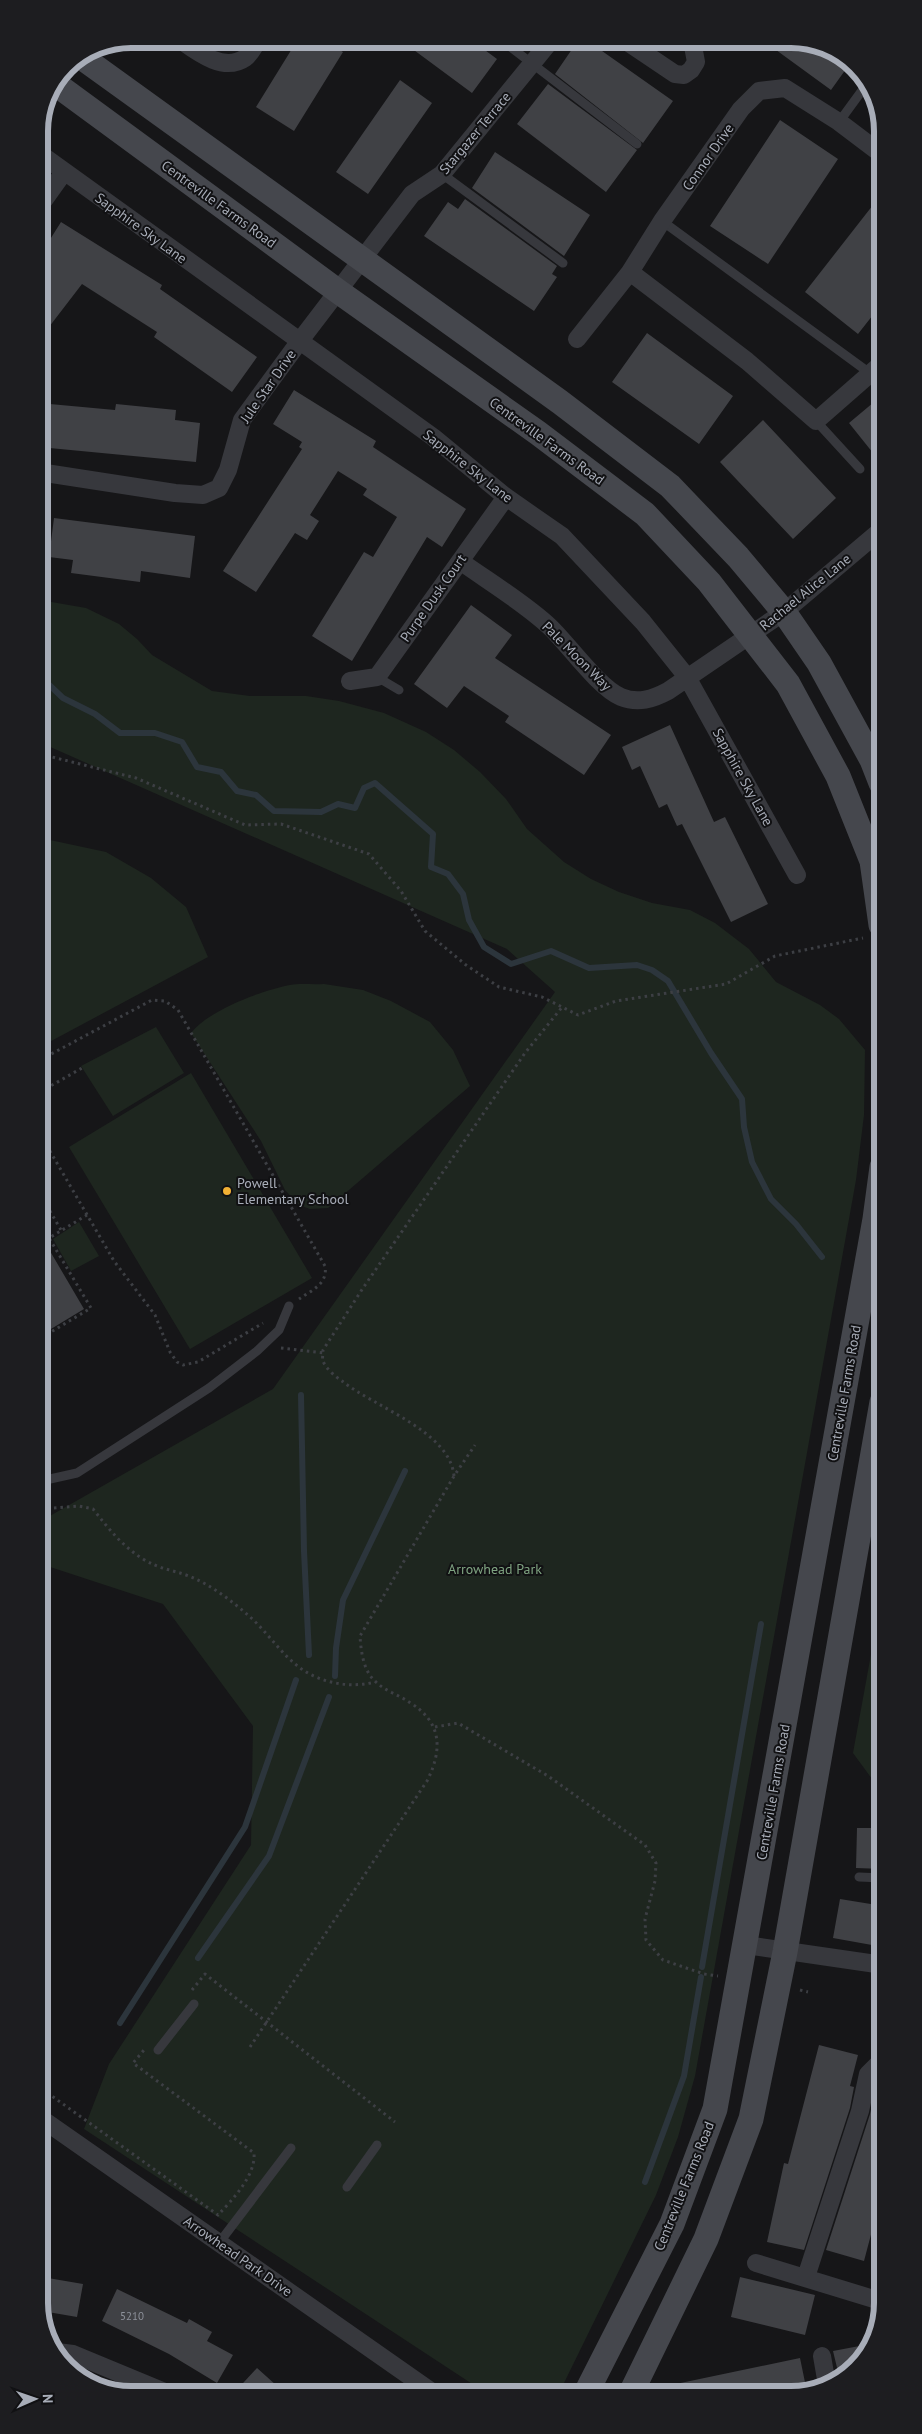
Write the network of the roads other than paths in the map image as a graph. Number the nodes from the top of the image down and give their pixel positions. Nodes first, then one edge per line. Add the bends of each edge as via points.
1 (192, 48) edge
2 (253, 48) edge
3 (512, 48) edge
4 (545, 48) edge
5 (636, 48) edge
6 (693, 48) edge
7 (86, 60) edge
8 (533, 64) junction
9 (60, 87) edge
10 (863, 89) edge
11 (839, 122) junction
12 (637, 144) dead end
13 (874, 148) edge
14 (48, 160) edge
15 (64, 172) junction
16 (442, 174) junction
17 (48, 194) edge
18 (662, 221) junction
19 (362, 260) junction
20 (563, 263) dead end
21 (630, 272) junction
22 (339, 292) junction
23 (577, 339) dead end
24 (299, 342) junction
25 (874, 369) edge
26 (874, 372) edge
27 (816, 421) junction
28 (860, 469) dead end
29 (48, 473) edge
30 (506, 497) junction
31 (874, 539) edge
32 (460, 561) junction
33 (784, 612) junction
34 (751, 635) junction
35 (377, 677) junction
36 (687, 677) junction
37 (350, 681) dead end
38 (398, 690) dead end
39 (874, 765) edge
40 (797, 875) dead end
41 (872, 932) edge
42 (874, 1225) edge
43 (289, 1306) road end
44 (874, 1447) edge
45 (48, 1479) edge
46 (859, 1877) dead end
47 (874, 1878) edge
48 (746, 1945) junction
49 (785, 1952) junction
50 (874, 1964) edge
51 (194, 2004) dead end
52 (158, 2050) dead end
53 (874, 2068) edge
54 (48, 2123) edge
55 (377, 2144) dead end
56 (292, 2148) dead end
57 (347, 2187) dead end
58 (219, 2243) junction
59 (756, 2263) dead end
60 (806, 2277) junction
61 (874, 2297) edge
62 (63, 2353) edge
63 (822, 2356) dead end
64 (826, 2379) edge
65 (152, 2386) edge
66 (424, 2386) edge
67 (590, 2386) edge
68 (634, 2386) edge

1 - 2 street via 208,59 230,63 246,58
3 - 8 lane
4 - 8 street, Stargazer Terrace
5 - 6 street via 675,74 684,75 696,62
7 - 19 street
8 - 12 lane
8 - 16 street, Stargazer Terrace
9 - 22 street, Centreville Farms Road
10 - 11 lane
11 - 13 street, Connor Drive
11 - 18 street, Connor Drive via 785,88 759,92 741,109
14 - 15 street, Sapphire Sky Lane
15 - 17 street
15 - 24 street, Sapphire Sky Lane
16 - 19 street, Stargazer Terrace via 412,194
16 - 20 lane
18 - 21 street, Connor Drive
18 - 25 lane
19 - 22 street, Stargazer Terrace
19 - 33 street via 560,402 670,486 738,557
21 - 23 street, Connor Drive
21 - 27 street via 747,361
22 - 24 street, Jule Star Drive
22 - 34 street, Centreville Farms Road via 538,433 645,514 709,582
24 - 29 street, Jule Star Drive via 242,420 220,488 203,495 175,493
24 - 30 street, Sapphire Sky Lane via 433,437
26 - 27 street
27 - 28 lane
30 - 32 street, Purpe Dusk Court
30 - 36 street, Sapphire Sky Lane via 562,536 643,622
31 - 33 street, Rachael Alice Lane
32 - 35 street, Purpe Dusk Court
32 - 36 street, Pale Moon Way via 549,626 619,696 641,701 656,698
33 - 34 street, Rachael Alice Lane
33 - 39 street via 819,663
34 - 36 street, Pale Moon Way
34 - 41 street, Centreville Farms Road via 788,684 838,776 872,861
35 - 37 street
35 - 38 lane
36 - 40 street, Sapphire Sky Lane
42 - 48 street, Centreville Farms Road
43 - 45 lane via 279,1330 208,1388 77,1473
44 - 49 street
46 - 47 lane
48 - 49 street
48 - 67 street, Centreville Farms Road via 715,2109 672,2224
49 - 50 street
49 - 68 street via 751,2119 706,2239
51 - 52 lane
53 - 60 street via 868,2074 860,2111
54 - 58 street, Arrowhead Park Drive
55 - 57 lane
56 - 58 lane
58 - 66 street, Arrowhead Park Drive
59 - 60 street
60 - 61 street
62 - 65 street
63 - 64 street

